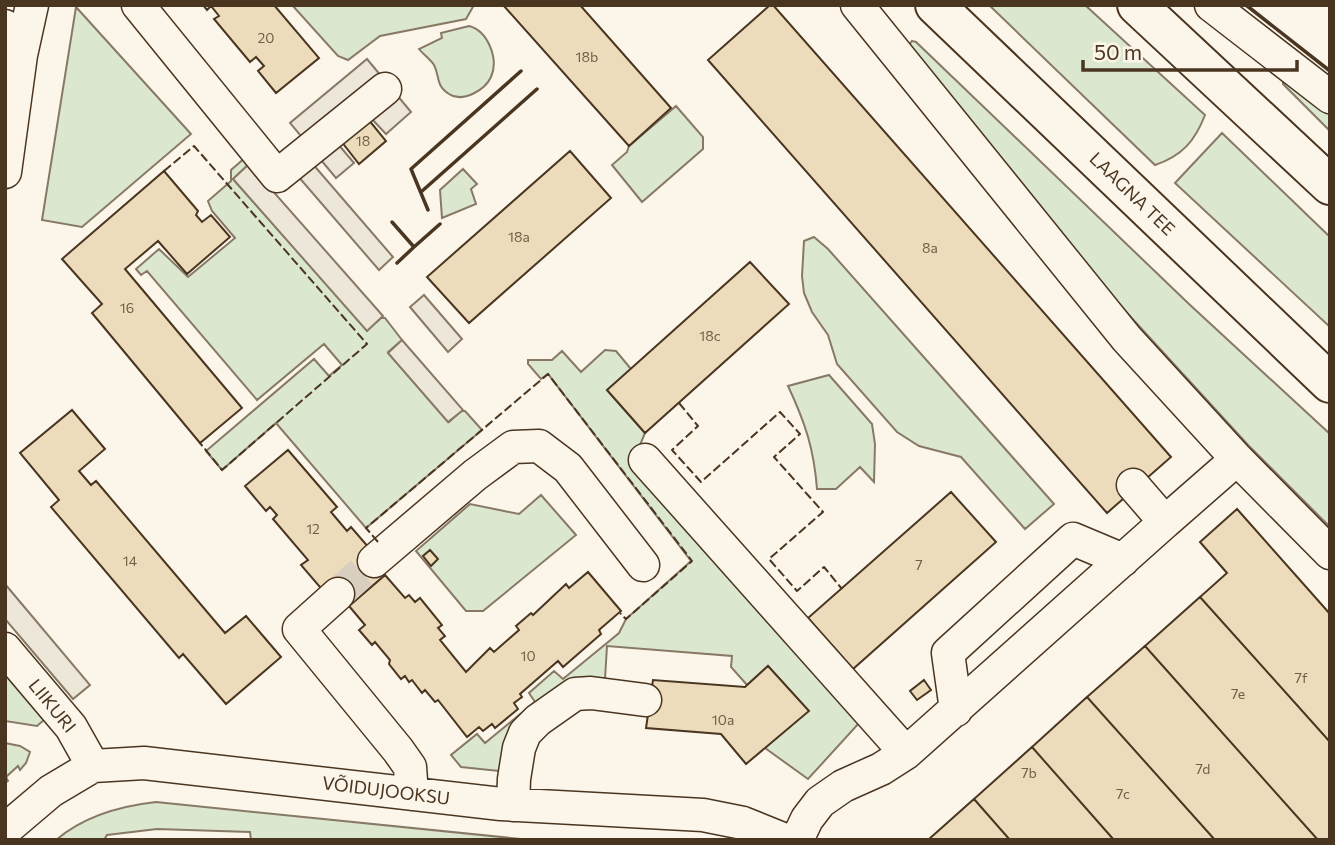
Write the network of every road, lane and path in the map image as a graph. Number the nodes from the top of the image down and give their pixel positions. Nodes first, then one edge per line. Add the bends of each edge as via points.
1 (32, 5) edge
2 (138, 5) edge
3 (858, 5) edge
4 (935, 5) edge
5 (1137, 5) edge
6 (1211, 5) edge
7 (5, 26) edge
8 (21, 55) junction
9 (386, 89) dead end
10 (1330, 97) edge
11 (5, 172) edge
12 (1330, 185) edge
13 (1330, 383) edge
14 (1237, 458) junction
15 (645, 460) dead end
16 (1133, 485) dead end
17 (1166, 522) junction
18 (1330, 552) edge
19 (1123, 560) junction
20 (374, 561) tunnel mouth
21 (643, 565) dead end
22 (338, 594) tunnel mouth
23 (5, 649) edge
24 (645, 699) dead end
25 (956, 710) junction
26 (906, 753) junction
27 (93, 766) junction
28 (412, 794) junction
29 (513, 805) junction
30 (5, 830) edge
31 (721, 830) edge
32 (785, 840) edge
33 (797, 840) edge

1 - 8 street
2 - 9 street via 277,176
3 - 14 street via 1128,339
4 - 13 main road, LAAGNA TEE
5 - 12 main road
6 - 10 street
7 - 8 street
8 - 11 street
14 - 17 street
14 - 18 street
15 - 26 street
16 - 17 street
17 - 19 street
19 - 25 street
19 - 25 street via 1073,539 948,653
20 - 21 street via 513,447 538,446 568,468
22 - 28 street via 299,629 410,767
23 - 27 street, LIIKURI via 71,727
24 - 29 street via 575,694 538,720 519,748
25 - 26 street
26 - 33 street via 820,802
27 - 28 street, VÕIDUJOOKSU via 144,763
27 - 30 street, VÕIDUJOOKSU via 51,792
28 - 29 street, VÕIDUJOOKSU
29 - 31 street, VÕIDUJOOKSU via 704,815
31 - 32 street, VÕIDUJOOKSU via 764,830

